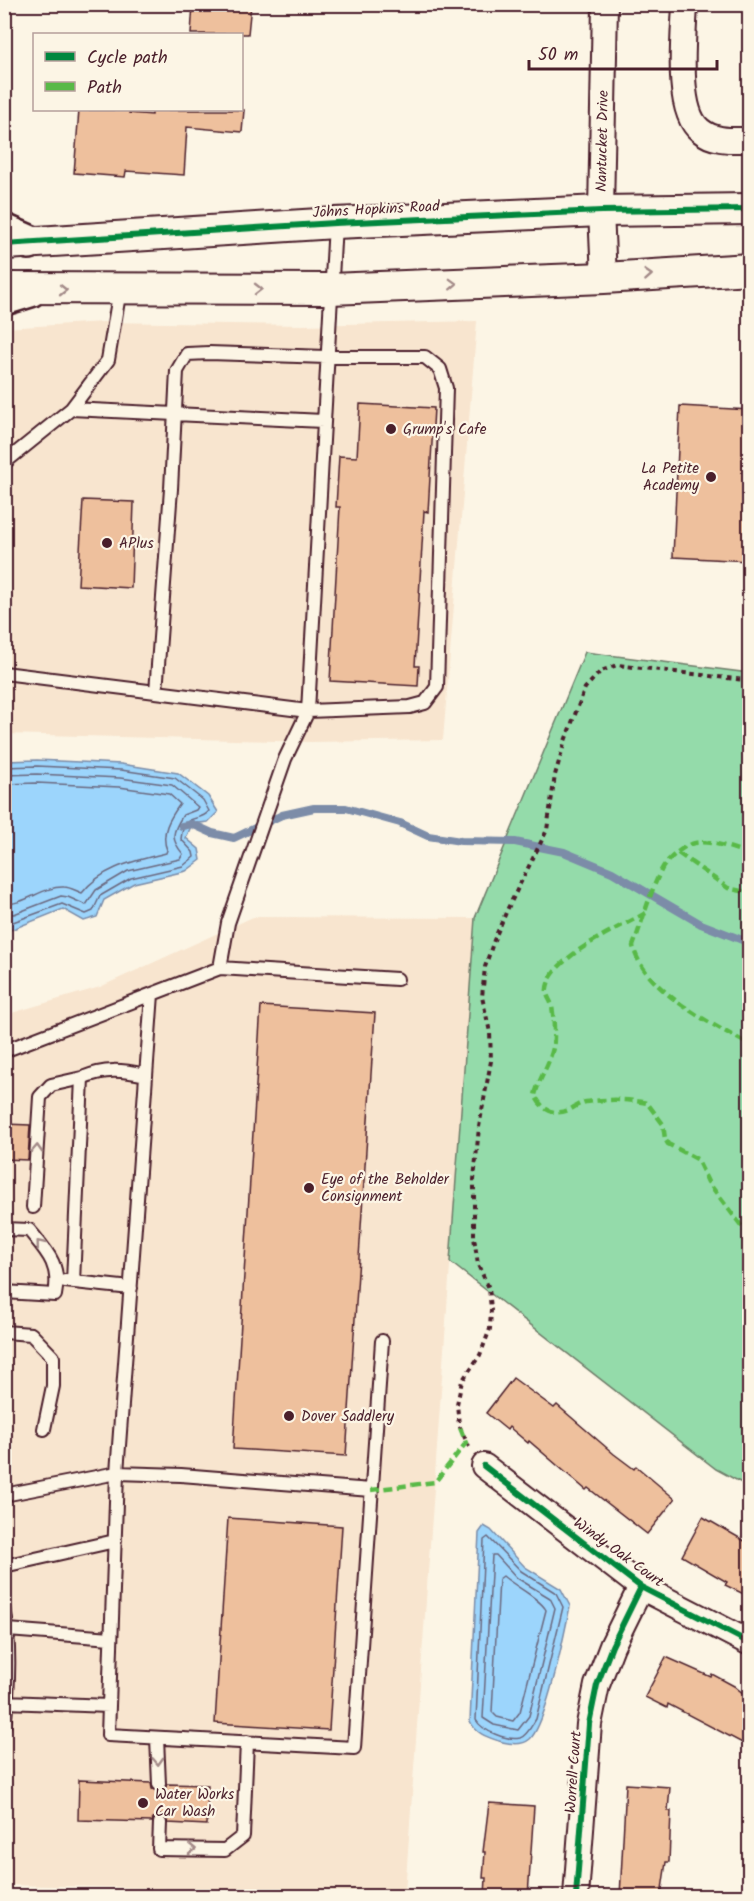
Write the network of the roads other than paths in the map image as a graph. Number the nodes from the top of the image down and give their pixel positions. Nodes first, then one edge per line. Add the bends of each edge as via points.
1 (605, 4) edge
2 (685, 4) edge
3 (750, 140) edge
4 (750, 209) edge
5 (601, 211) junction
6 (335, 223) junction
7 (13, 239) edge
8 (750, 269) edge
9 (604, 278) junction
10 (330, 289) junction
11 (120, 290) junction
12 (13, 292) edge
13 (326, 357) junction
14 (71, 409) junction
15 (175, 414) junction
16 (323, 421) junction
17 (4, 463) edge
18 (4, 673) edge
19 (156, 692) junction
20 (308, 711) junction
21 (220, 968) junction
22 (397, 979) dead end
23 (152, 994) junction
24 (4, 1051) edge
25 (146, 1075) junction
26 (82, 1078) junction
27 (33, 1207) dead end
28 (4, 1229) edge
29 (58, 1281) junction
30 (73, 1282) junction
31 (131, 1287) junction
32 (4, 1292) edge
33 (4, 1332) edge
34 (382, 1341) dead end
35 (44, 1429) dead end
36 (484, 1466) road end
37 (117, 1473) junction
38 (371, 1490) junction
39 (4, 1495) edge
40 (115, 1541) junction
41 (4, 1566) edge
42 (642, 1587) junction
43 (4, 1606) edge
44 (8, 1629) junction
45 (111, 1638) junction
46 (750, 1643) edge
47 (6, 1702) junction
48 (109, 1706) junction
49 (4, 1725) edge
50 (157, 1738) junction
51 (247, 1742) junction
52 (159, 1784) dead end
53 (160, 1823) dead end
54 (576, 1896) edge

1 - 5 street, Nantucket Drive
2 - 3 street via 684,96 689,113 700,130 723,140
4 - 5 street, Johns Hopkins Road
5 - 6 street, Johns Hopkins Road
5 - 9 street, Nantucket Drive
6 - 7 street, Johns Hopkins Road
6 - 10 lane
9 -> 8 street
10 -> 9 street
11 -> 10 street
10 - 13 lane
12 -> 11 street
11 - 14 lane via 108,360
13 - 15 lane via 187,354 177,371
13 - 16 lane
13 - 20 lane via 425,357 440,369 446,388 437,687 425,703 410,706
14 - 15 lane
14 - 17 lane
15 - 16 lane
15 - 19 lane
16 - 20 lane
18 - 19 lane
19 - 20 lane
20 - 21 lane via 285,759 228,923
21 - 22 lane
21 - 23 lane
23 - 24 lane
23 - 25 lane
25 - 26 lane via 99,1071
25 - 31 lane
27 -> 26 lane via 40,1097 51,1085
26 - 30 lane
29 -> 28 lane via 50,1256 29,1230
29 - 30 lane
29 - 32 lane via 55,1295
30 - 31 lane
31 - 37 lane
33 - 35 lane via 31,1334 52,1357 53,1386
34 - 38 lane
36 - 42 street, Windy Oak Court
37 - 38 lane
37 - 39 lane
37 - 40 lane
38 - 51 lane via 354,1748
40 - 41 lane
40 - 45 lane
42 - 46 street, Windy Oak Court
42 - 54 street, Worrell Court via 612,1646 595,1695 589,1724
43 - 44 lane
44 - 45 lane
44 - 47 lane
45 - 48 lane
47 - 48 lane
47 - 49 lane
48 - 50 lane via 108,1735
50 - 51 lane
50 -> 52 lane
53 -> 51 lane via 159,1849 225,1850 243,1836

